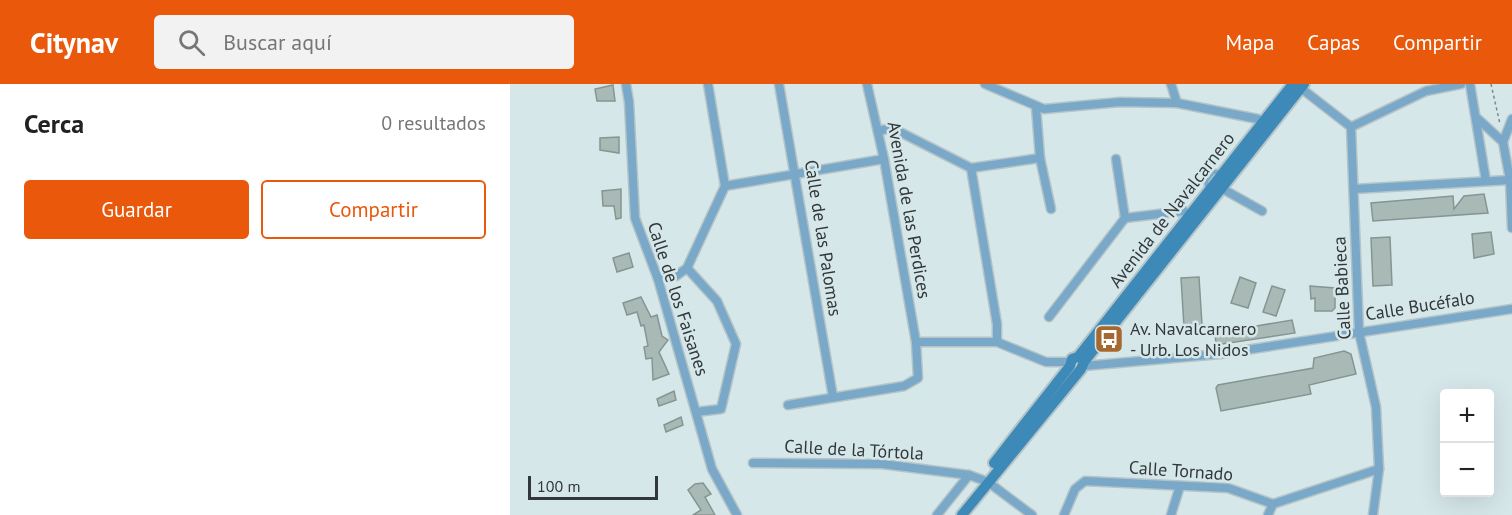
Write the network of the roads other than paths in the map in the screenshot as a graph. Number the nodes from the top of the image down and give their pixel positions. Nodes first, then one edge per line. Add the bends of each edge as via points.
1 (626, 84) edge
2 (708, 84) edge
3 (779, 84) edge
4 (867, 84) edge
5 (985, 84) edge
6 (1171, 84) edge
7 (1461, 84) edge
8 (1470, 84) edge
9 (1299, 85) edge
10 (1177, 103) junction
11 (1036, 107) junction
12 (1478, 119) junction
13 (1512, 119) edge
14 (1267, 123) junction
15 (1351, 127) junction
16 (878, 131) junction
17 (1503, 142) junction
18 (1040, 158) junction
19 (884, 159) junction
20 (1116, 159) dead end
21 (971, 168) junction
22 (796, 174) junction
23 (1510, 180) junction
24 (1486, 181) junction
25 (725, 186) junction
26 (1221, 188) junction
27 (1354, 189) junction
28 (1511, 205) edge
29 (1051, 209) dead end
30 (1262, 211) dead end
31 (1125, 218) junction
32 (1192, 218) junction
33 (1512, 228) edge
34 (687, 268) junction
35 (658, 279) junction
36 (1512, 309) edge
37 (1049, 317) dead end
38 (1359, 332) junction
39 (916, 342) junction
40 (997, 342) junction
41 (1077, 364) junction
42 (833, 397) junction
43 (788, 405) dead end
44 (696, 412) junction
45 (753, 463) dead end
46 (1379, 469) junction
47 (969, 475) junction
48 (985, 481) junction
49 (1180, 486) junction
50 (1273, 504) junction
51 (737, 515) edge
52 (937, 515) edge
53 (953, 515) edge
54 (962, 515) edge
55 (1032, 515) edge
56 (1064, 515) edge
57 (1171, 515) edge
58 (1268, 515) edge
59 (1372, 515) edge

1 - 35 street, Calle de los Faisanes via 635,218
2 - 25 street
3 - 22 street, Calle de las Palomas
4 - 16 street, Avenida de las Perdices
5 - 11 street
6 - 10 street
7 - 15 street via 1426,90
8 - 12 street
9 - 14 street, Avenida de Navalcarnero
9 - 15 street
10 - 11 street
10 - 14 street
11 - 18 street
12 - 17 street
12 - 24 street
13 - 17 street
14 - 26 street, Avenida de Navalcarnero
14 - 32 street, Avenida de Navalcarnero via 1223,172
15 - 27 street, Calle Babieca
16 - 19 street, Avenida de las Perdices
16 - 21 street via 892,128
17 - 23 street
18 - 21 street
18 - 29 street
19 - 22 street
19 - 39 street, Avenida de las Perdices
20 - 31 street
21 - 40 street
22 - 25 street
22 - 42 street, Calle de las Palomas
23 - 24 street
23 - 28 street
24 - 27 street
25 - 34 street
26 - 30 street, Avenida de Navalcarnero
26 - 32 street, Avenida de Navalcarnero
27 - 38 street, Calle Babieca
28 - 33 street
31 - 32 street via 1184,210
31 - 37 street
32 - 41 street, Avenida de Navalcarnero
34 - 35 street via 676,276
34 - 44 street via 717,301 736,344 721,409
35 - 44 street, Calle de los Faisanes
36 - 38 street, Calle Bucéfalo
38 - 41 street, Calle Bucéfalo via 1220,354
38 - 46 street, Calle Babieca via 1376,407
39 - 40 street
39 - 42 street, Avenida de las Perdices via 918,378 904,386
40 - 41 street via 1046,362
41 - 48 street, Avenida de Navalcarnero
42 - 43 street
44 - 51 street, Calle de los Faisanes via 712,469
45 - 47 street, Calle de la Tórtola via 882,464
46 - 50 street
46 - 59 street, Calle Babieca
47 - 48 street, Calle de la Tórtola
47 - 52 street
48 - 53 street, Avenida de Navalcarnero
48 - 54 street, Avenida de Navalcarnero
48 - 55 street, Calle de la Tórtola
49 - 50 street, Calle Tornado via 1228,488
49 - 56 street, Calle Tornado via 1085,482 1075,489
49 - 57 street
50 - 58 street

